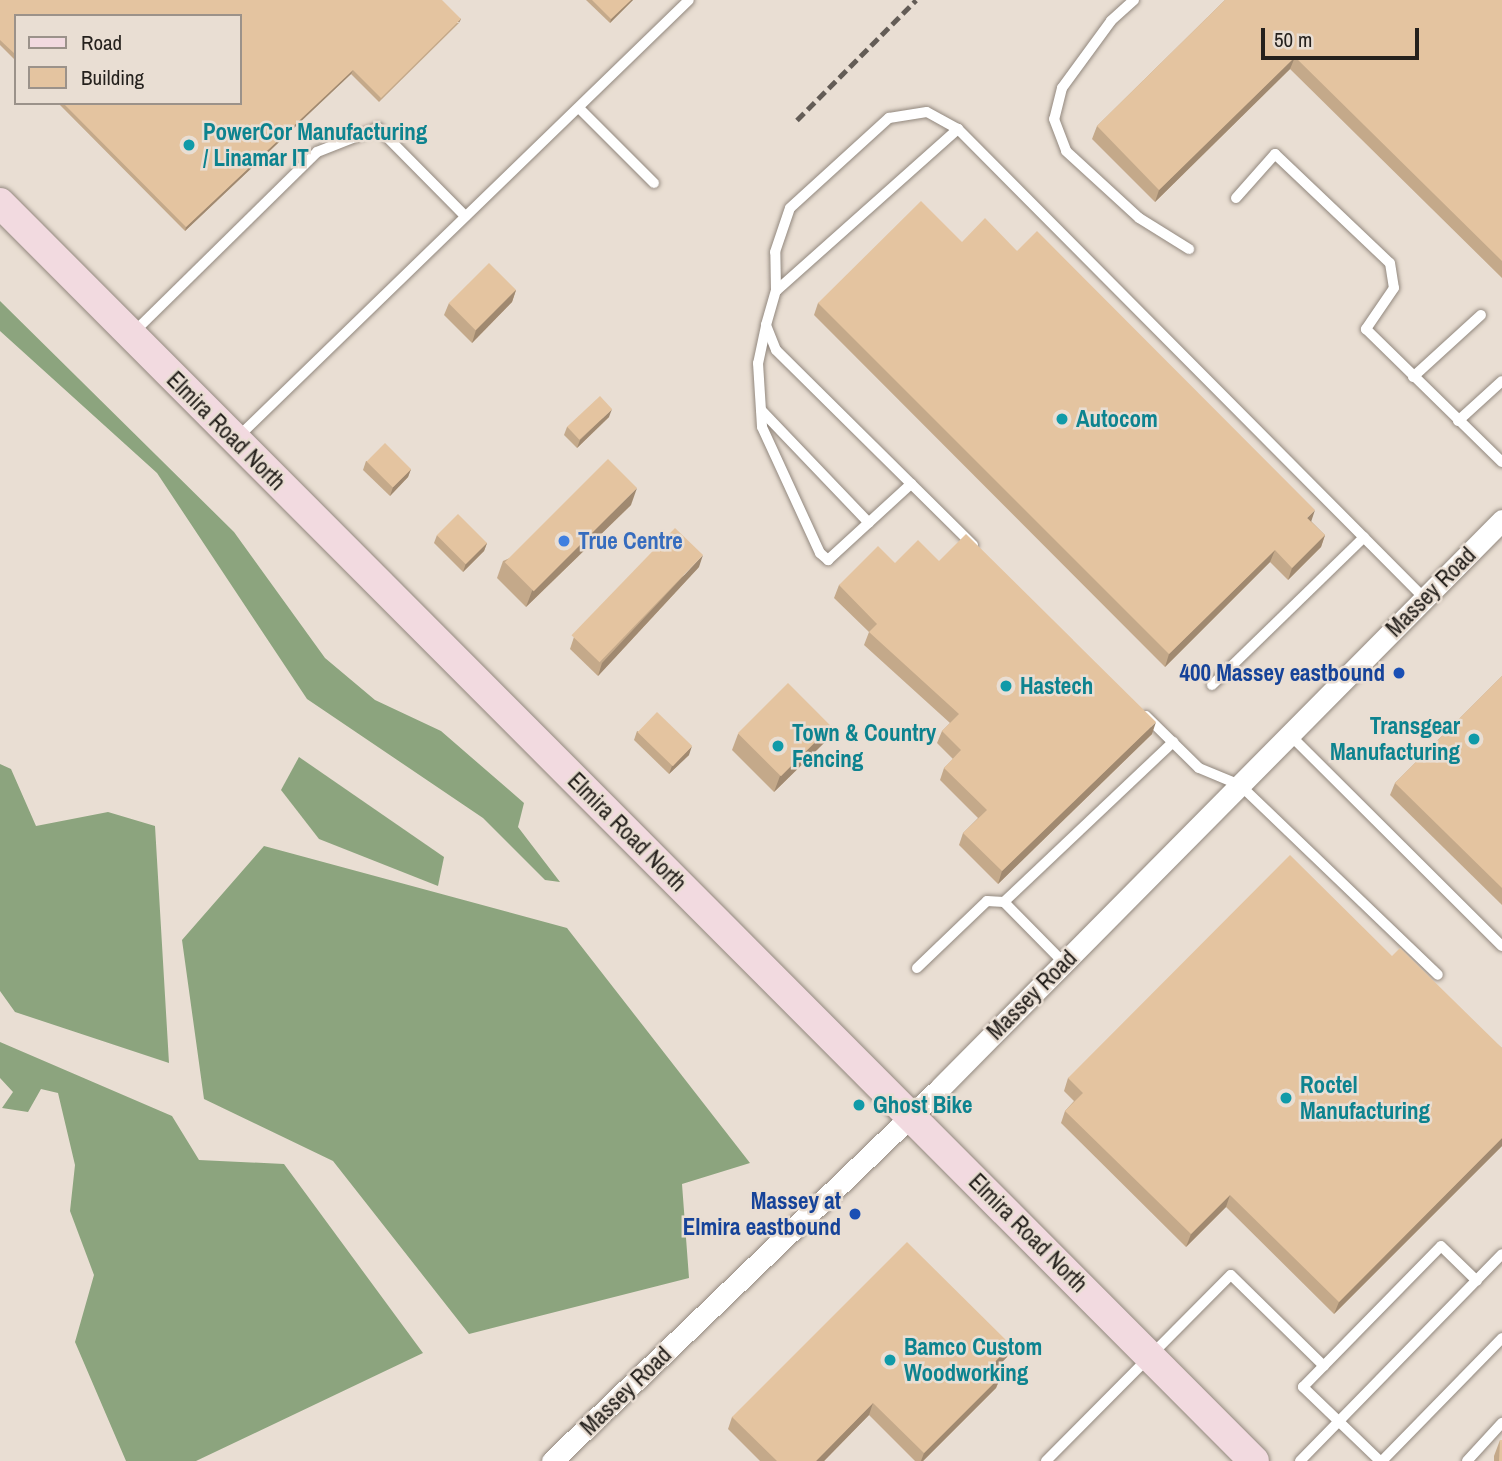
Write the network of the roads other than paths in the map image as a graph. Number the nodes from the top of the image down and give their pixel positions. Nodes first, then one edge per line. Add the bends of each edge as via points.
1 (689, 0) edge
2 (1134, 0) edge
3 (579, 108) junction
4 (958, 129) junction
5 (654, 183) dead end
6 (1236, 198) dead end
7 (0, 203) edge
8 (465, 216) junction
9 (1189, 249) dead end
10 (776, 291) junction
11 (1481, 315) dead end
12 (766, 326) junction
13 (131, 335) junction
14 (1413, 377) junction
15 (1502, 381) edge
16 (761, 410) junction
17 (1458, 421) junction
18 (235, 440) junction
19 (1502, 463) edge
20 (911, 484) junction
21 (869, 523) junction
22 (1500, 526) edge
23 (1364, 537) junction
24 (979, 551) edge
25 (1425, 598) junction
26 (1212, 685) dead end
27 (1134, 704) edge
28 (1290, 735) junction
29 (1173, 742) junction
30 (1240, 785) junction
31 (1004, 902) junction
32 (1502, 946) edge
33 (1064, 963) junction
34 (917, 968) dead end
35 (1438, 975) dead end
36 (912, 1116) junction
37 (1502, 1254) edge
38 (1477, 1281) junction
39 (1502, 1338) edge
40 (1150, 1356) junction
41 (1324, 1366) junction
42 (1338, 1423) junction
43 (1502, 1423) edge
44 (552, 1461) edge
45 (1046, 1461) edge
46 (1254, 1461) edge
47 (1300, 1461) edge
48 (1381, 1461) edge
49 (1467, 1461) edge

1 - 3 lane
2 - 9 lane via 1111,21 1062,88 1054,119 1066,151 1139,218
3 - 5 lane
3 - 8 lane
4 - 10 lane
4 - 10 lane via 927,112 889,118 790,208 775,252
4 - 23 lane
6 - 14 lane via 1275,154 1390,263 1394,288 1366,329
7 - 13 main road, Elmira Road North
8 - 13 lane via 378,128 317,152
8 - 18 lane
10 - 12 lane
11 - 14 lane
12 - 16 lane via 758,363
12 - 20 lane via 776,350
13 - 18 main road, Elmira Road North
14 - 17 lane
15 - 17 lane
16 - 21 lane
16 - 21 lane via 767,440 820,553 828,560
17 - 19 lane
18 - 36 main road, Elmira Road North
20 - 21 lane
20 - 24 lane
22 - 25 street, Massey Road
23 - 25 lane
23 - 26 lane
25 - 28 street, Massey Road
27 - 29 lane
28 - 30 street, Massey Road
28 - 32 lane
29 - 30 lane via 1199,768
29 - 31 lane
30 - 33 street, Massey Road
30 - 35 lane
31 - 33 lane
31 - 34 lane via 987,901
33 - 36 street, Massey Road
36 - 40 main road, Elmira Road North
36 - 44 street, Massey Road
37 - 38 lane
38 - 41 lane via 1441,1246
38 - 42 lane
39 - 48 lane
40 - 41 lane via 1231,1275
40 - 45 lane
40 - 46 main road, Elmira Road North
41 - 42 lane via 1303,1388
42 - 47 lane
42 - 48 lane
43 - 49 lane

